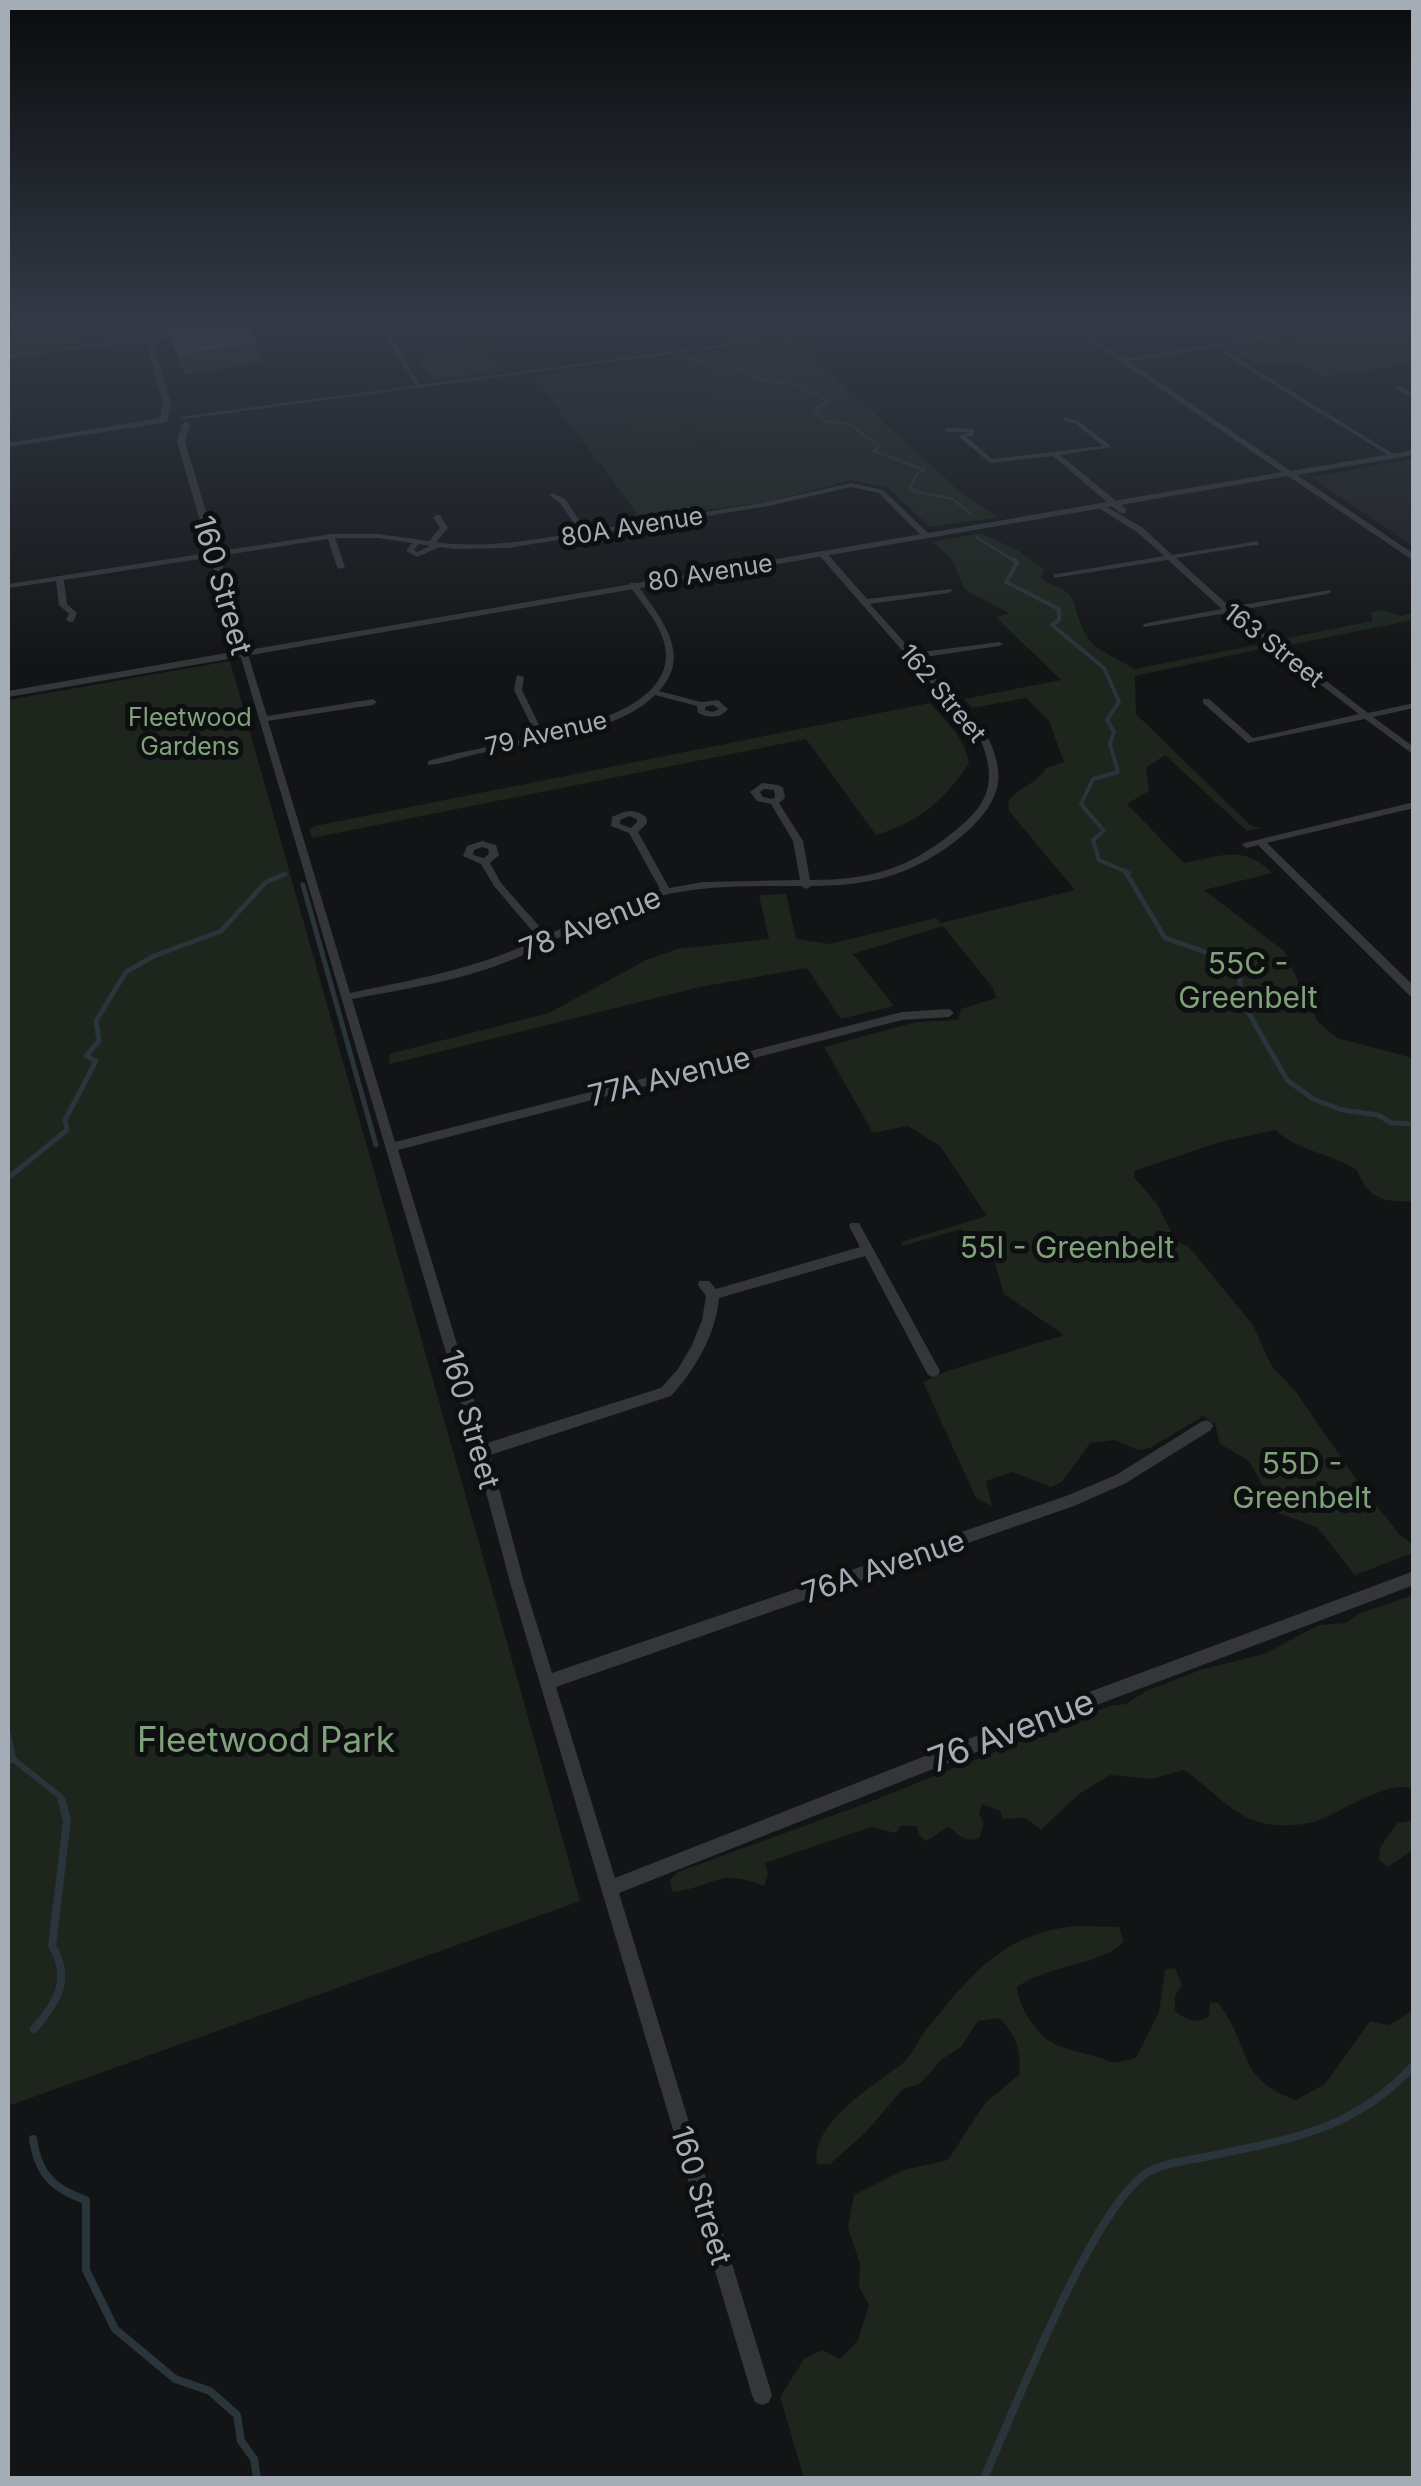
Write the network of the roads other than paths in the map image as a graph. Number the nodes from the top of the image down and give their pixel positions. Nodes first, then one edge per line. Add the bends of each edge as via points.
1 (62, 437) edge
2 (178, 437) edge
3 (182, 437) edge
4 (963, 437) edge
5 (1096, 437) edge
6 (1237, 437) edge
7 (1363, 437) edge
8 (182, 442) junction
9 (8, 445) edge
10 (1414, 452) edge
11 (1056, 455) junction
12 (1392, 455) junction
13 (1290, 473) junction
14 (553, 495) dead end
15 (1114, 504) junction
16 (1102, 506) junction
17 (437, 517) dead end
18 (1140, 530) junction
19 (584, 533) junction
20 (331, 536) junction
21 (927, 536) junction
22 (1256, 543) dead end
23 (434, 545) junction
24 (213, 554) junction
25 (822, 554) junction
26 (1174, 557) junction
27 (1414, 558) edge
28 (341, 567) dead end
29 (1057, 576) dead end
30 (60, 578) junction
31 (633, 585) junction
32 (8, 586) edge
33 (948, 592) dead end
34 (1327, 592) dead end
35 (866, 602) junction
36 (1228, 610) junction
37 (70, 620) dead end
38 (1147, 625) dead end
39 (999, 644) dead end
40 (243, 652) junction
41 (912, 656) junction
42 (520, 678) dead end
43 (8, 694) edge
44 (656, 694) junction
45 (1206, 700) dead end
46 (373, 702) dead end
47 (701, 705) dead end
48 (1414, 705) edge
49 (1368, 715) junction
50 (262, 719) junction
51 (541, 736) junction
52 (1414, 752) edge
53 (431, 764) dead end
54 (774, 802) dead end
55 (1414, 806) edge
56 (633, 831) dead end
57 (949, 842) joint
58 (1260, 842) junction
59 (1247, 845) dead end
60 (485, 862) dead end
61 (806, 886) junction
62 (666, 891) junction
63 (545, 940) junction
64 (1414, 993) edge
65 (346, 998) junction
66 (948, 1013) dead end
67 (392, 1147) junction
68 (855, 1226) dead end
69 (867, 1250) junction
70 (933, 1370) dead end
71 (1206, 1426) dead end
72 (482, 1451) junction
73 (1414, 1578) edge
74 (549, 1682) junction
75 (610, 1888) junction
76 (762, 2394) dead end

1 - 9 street
2 - 8 street, 160 Street
3 - 8 street, 160 Street
4 - 11 street via 989,464
5 - 11 street via 1109,447
6 - 13 street
7 - 12 street
8 - 24 street, 160 Street
10 - 12 street, 80 Avenue
11 - 15 street, 163 Street
12 - 13 street, 80 Avenue
13 - 15 street, 80 Avenue
13 - 27 street
14 - 19 street
15 - 16 street, 80 Avenue
15 - 18 street, 163 Street
16 - 18 street, 163 Street
16 - 21 street, 80 Avenue
17 - 23 street via 444,528
18 - 26 street, 163 Street
19 - 21 street, 80A Avenue via 851,485 878,489
19 - 23 street, 80A Avenue via 493,547
20 - 23 street, 80A Avenue via 417,542 410,552 417,555
20 - 24 street, 80A Avenue
20 - 28 street
21 - 25 street, 80 Avenue
22 - 26 street
24 - 30 street, 80A Avenue
24 - 40 street, 160 Street
25 - 31 street, 80 Avenue
25 - 35 street, 162 Street
26 - 29 street
26 - 36 street, 163 Street
30 - 32 street, 80A Avenue
30 - 37 street via 63,605 74,613
31 - 40 street, 80 Avenue
31 - 44 street via 670,648
33 - 35 street
34 - 36 street
35 - 41 street, 162 Street
36 - 38 street
36 - 49 street, 163 Street
39 - 41 street
40 - 43 street, 80 Avenue
40 - 50 street, 160 Street
41 - 57 street, 162 Street via 980,732 996,774 984,810
42 - 51 street via 518,690
44 - 47 street
44 - 51 street, 79 Avenue via 607,722
45 - 49 street via 1251,740
46 - 50 street
48 - 49 street
49 - 52 street, 163 Street
50 - 65 street, 160 Street
51 - 53 street, 79 Avenue
54 - 61 street via 798,841
55 - 58 street
56 - 62 street
57 - 61 street, 78 Avenue via 896,870
58 - 59 street
58 - 64 street
60 - 63 street
61 - 62 street, 78 Avenue
62 - 63 street, 78 Avenue
63 - 65 street, 78 Avenue via 480,967
65 - 67 street, 160 Street
66 - 67 street, 77A Avenue via 902,1016
67 - 72 street, 160 Street
68 - 69 street
69 - 70 street
69 - 72 street via 708,1290 713,1310 666,1392
71 - 74 street, 76A Avenue via 1122,1480 1069,1501
72 - 74 street, 160 Street
73 - 75 street, 76 Avenue
74 - 75 street, 160 Street
75 - 76 street, 160 Street

